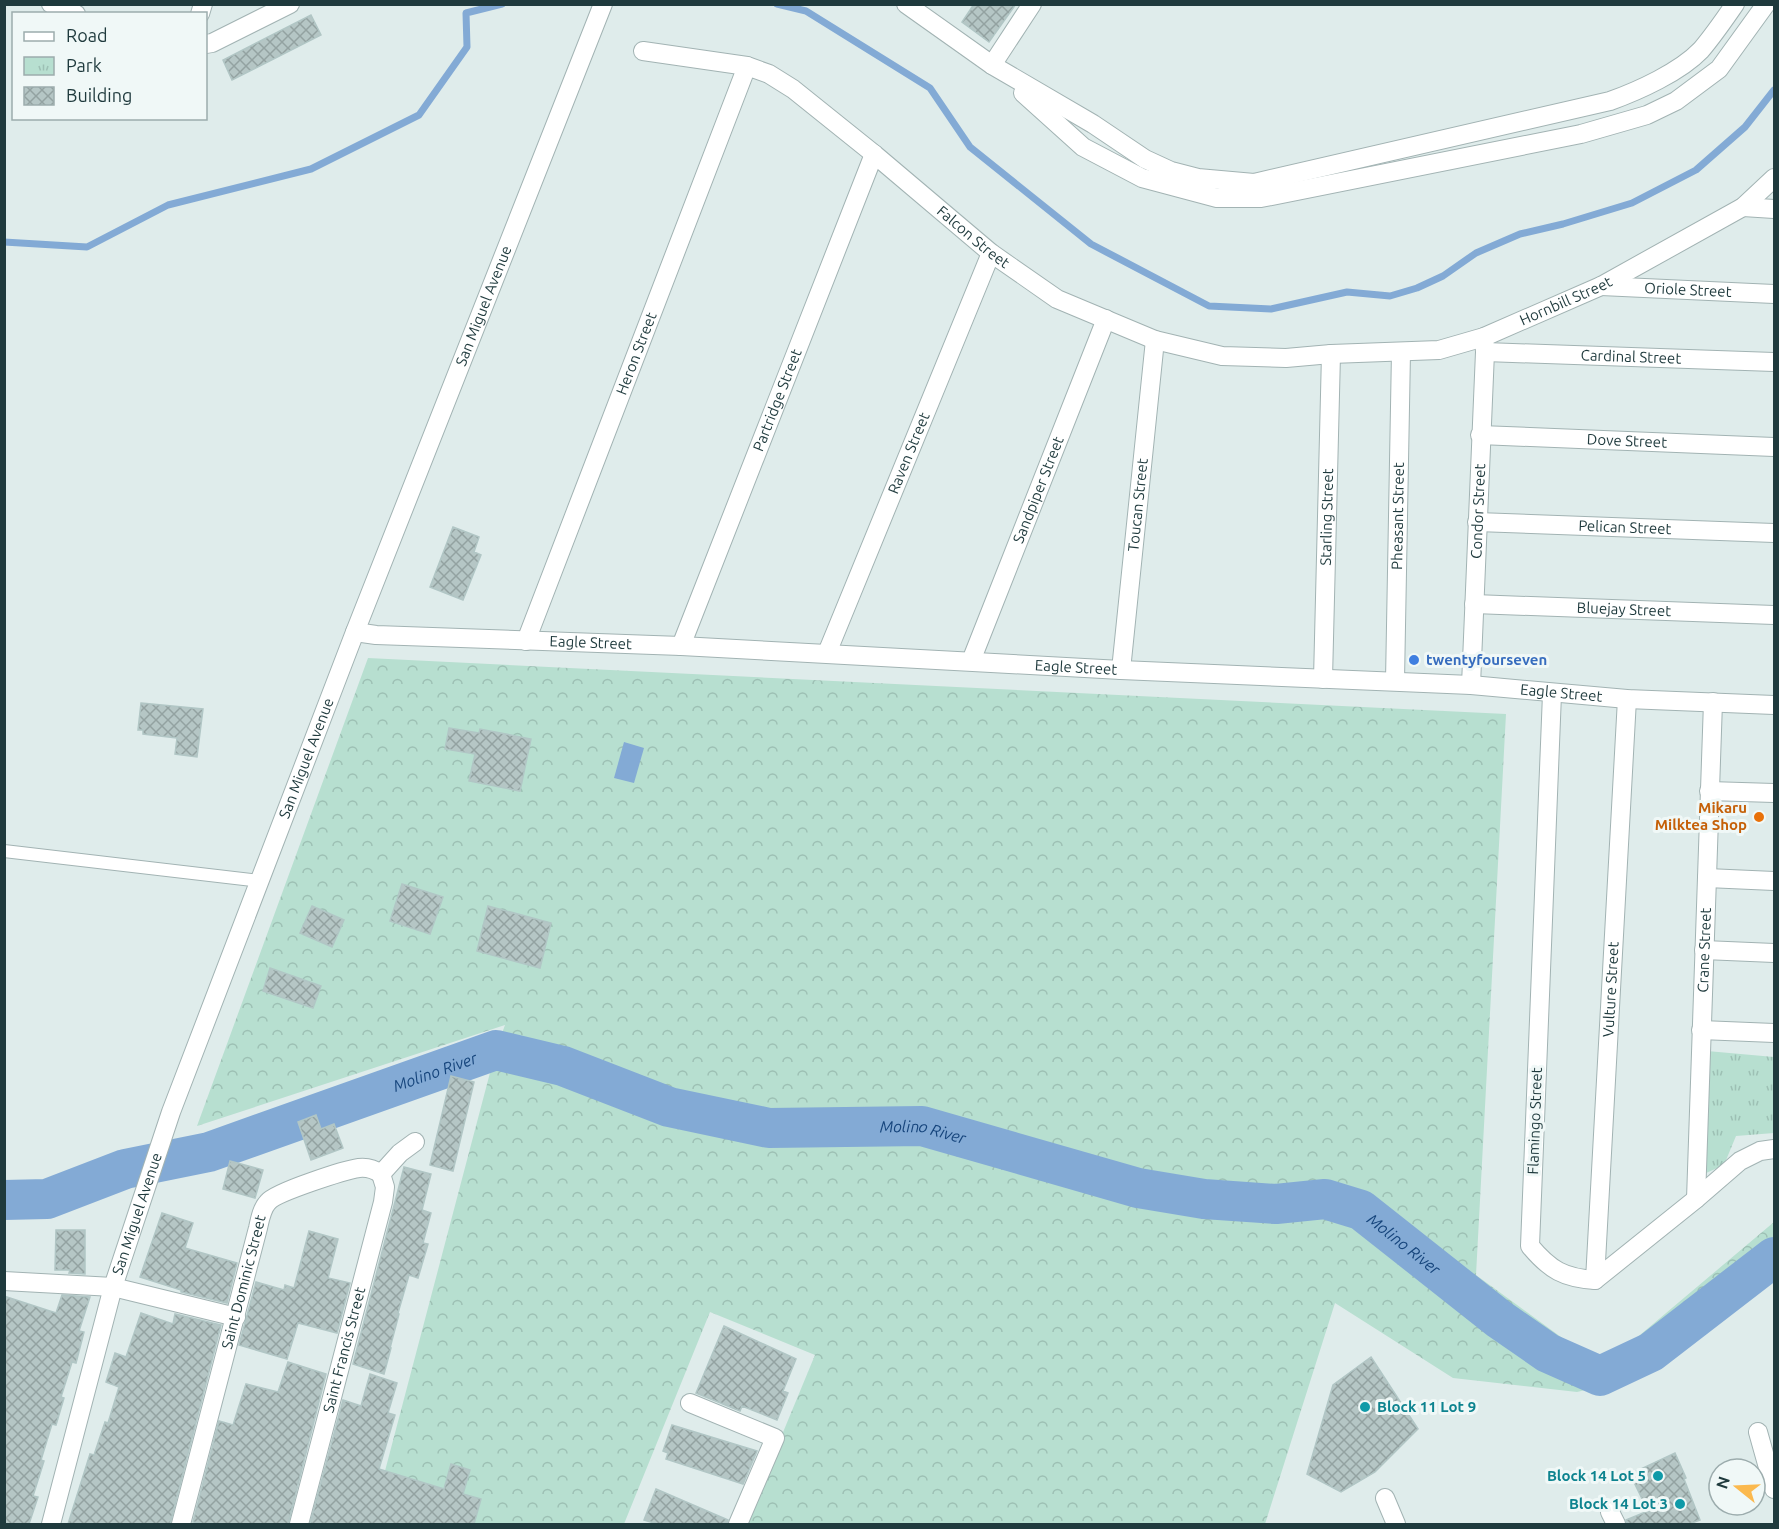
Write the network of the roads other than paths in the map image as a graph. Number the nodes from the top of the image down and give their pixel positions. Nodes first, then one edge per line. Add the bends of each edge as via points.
1 (51, 4) edge
2 (290, 4) edge
3 (603, 4) edge
4 (906, 4) edge
5 (1032, 4) edge
6 (1735, 4) edge
7 (1766, 4) edge
8 (71, 12) edge
9 (207, 44) edge
10 (644, 51) dead end
11 (747, 66) junction
12 (992, 66) junction
13 (874, 154) junction
14 (1774, 178) edge
15 (1743, 207) junction
16 (1774, 209) edge
17 (991, 253) junction
18 (1601, 286) junction
19 (1774, 294) edge
20 (1106, 318) junction
21 (1155, 340) junction
22 (1484, 344) junction
23 (1401, 352) junction
24 (1331, 354) junction
25 (1774, 362) edge
26 (1480, 435) junction
27 (1774, 447) edge
28 (1477, 522) junction
29 (1774, 533) edge
30 (1474, 604) junction
31 (1774, 615) edge
32 (355, 632) junction
33 (526, 641) junction
34 (681, 646) junction
35 (827, 653) junction
36 (971, 661) junction
37 (1121, 670) junction
38 (1323, 679) junction
39 (1395, 681) junction
40 (1471, 685) junction
41 (1552, 694) junction
42 (1627, 699) junction
43 (1713, 702) junction
44 (1774, 705) edge
45 (1709, 791) junction
46 (1774, 793) edge
47 (4, 851) edge
48 (1707, 878) junction
49 (260, 880) junction
50 (1774, 881) edge
51 (1704, 950) junction
52 (1774, 953) edge
53 (1701, 1030) junction
54 (1774, 1033) edge
55 (415, 1142) dead end
56 (1774, 1149) edge
57 (381, 1174) junction
58 (1696, 1199) junction
59 (1595, 1280) junction
60 (4, 1281) edge
61 (112, 1287) junction
62 (236, 1317) junction
63 (690, 1403) dead end
64 (1758, 1432) dead end
65 (1774, 1489) edge
66 (1385, 1498) dead end
67 (51, 1524) edge
68 (182, 1524) edge
69 (299, 1524) edge
70 (738, 1524) edge
71 (1396, 1524) edge

1 - 8 street
2 - 9 street
3 - 32 street, San Miguel Avenue
4 - 12 street
5 - 12 street
6 - 12 street via 1700,52 1666,76 1610,101 1254,183 1198,178 1171,171
7 - 12 street via 1719,69 1676,101 1647,115 1581,134 1261,198 1217,198 1142,178 1083,147
10 - 11 street, Falcon Street
11 - 13 street, Falcon Street via 793,89
11 - 33 street, Heron Street
13 - 17 street, Falcon Street
13 - 34 street, Partridge Street
14 - 15 street, Hornbill Street
15 - 16 street
15 - 18 street, Hornbill Street
17 - 20 street, Falcon Street via 1057,298
17 - 35 street, Raven Street
18 - 19 street, Oriole Street
18 - 22 street, Hornbill Street
20 - 21 street, Falcon Street
20 - 36 street, Sandpiper Street
21 - 24 street, Falcon Street via 1222,356 1286,358
21 - 37 street, Toucan Street
22 - 23 street, Hornbill Street
22 - 25 street, Cardinal Street
22 - 26 street, Condor Street
23 - 24 street, Hornbill Street
23 - 39 street, Pheasant Street
24 - 38 street, Starling Street
26 - 27 street, Dove Street
26 - 28 street, Condor Street
28 - 29 street, Pelican Street
28 - 30 street, Condor Street
30 - 31 street, Bluejay Street
30 - 40 street, Condor Street
32 - 33 street, Eagle Street
32 - 49 street, San Miguel Avenue
33 - 34 street, Eagle Street
34 - 35 street, Eagle Street
35 - 36 street, Eagle Street
36 - 37 street, Eagle Street
37 - 38 street, Eagle Street
38 - 39 street, Eagle Street
39 - 40 street, Eagle Street
40 - 41 street, Eagle Street
41 - 42 street, Eagle Street
41 - 59 street, Flamingo Street via 1530,1246 1541,1260 1572,1279
42 - 43 street, Eagle Street
42 - 59 street, Vulture Street
43 - 44 street, Eagle Street
43 - 45 street, Crane Street
45 - 46 street
45 - 48 street, Crane Street
47 - 49 lane
48 - 50 street
48 - 51 street, Crane Street
49 - 61 street, San Miguel Avenue via 171,1112
51 - 52 street
51 - 53 street, Crane Street
53 - 54 street
53 - 58 street, Crane Street
55 - 57 street
56 - 58 street via 1740,1161
57 - 62 street, Saint Dominic Street via 373,1168 359,1168 277,1194 268,1202
57 - 69 street, Saint Francis Street via 386,1187 383,1202
58 - 59 street
60 - 61 street
61 - 62 street
61 - 67 street, San Miguel Avenue
62 - 68 street, Saint Dominic Street
63 - 70 street via 775,1438
64 - 65 street
66 - 71 street

